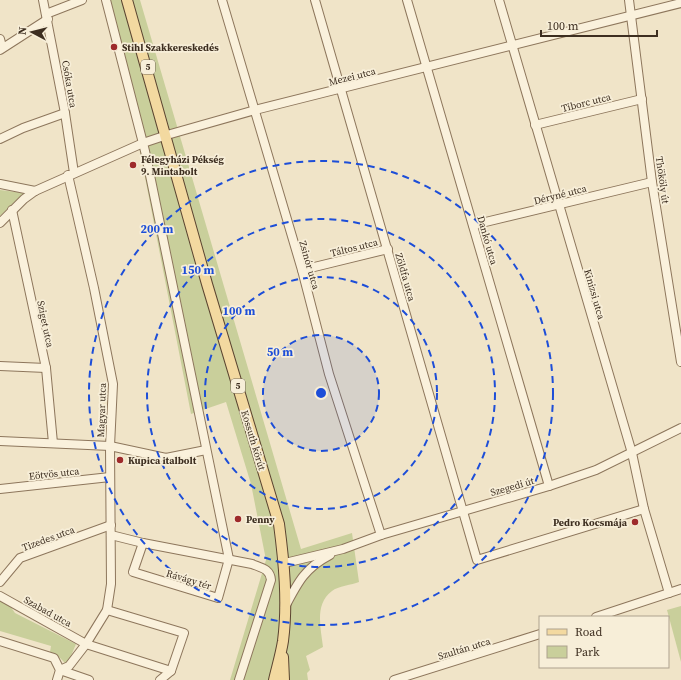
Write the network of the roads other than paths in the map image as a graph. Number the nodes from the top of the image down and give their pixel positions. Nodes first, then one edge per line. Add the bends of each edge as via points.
1 (43, 0) edge
2 (82, 0) edge
3 (106, 0) edge
4 (127, 0) edge
5 (222, 0) edge
6 (315, 0) edge
7 (407, 0) edge
8 (499, 0) edge
9 (630, 0) edge
10 (681, 3) edge
11 (632, 15) junction
12 (47, 16) junction
13 (0, 39) edge
14 (513, 46) junction
15 (1, 49) edge
16 (427, 67) junction
17 (342, 89) junction
18 (642, 99) junction
19 (255, 110) junction
20 (65, 113) junction
21 (535, 125) junction
22 (167, 135) junction
23 (0, 139) edge
24 (143, 143) junction
25 (71, 174) junction
26 (652, 182) junction
27 (0, 184) edge
28 (35, 191) junction
29 (558, 205) junction
30 (12, 210) junction
31 (0, 223) edge
32 (473, 225) junction
33 (388, 249) junction
34 (302, 270) junction
35 (681, 362) edge
36 (0, 366) edge
37 (46, 368) junction
38 (681, 428) edge
39 (0, 441) edge
40 (54, 443) junction
41 (110, 446) junction
42 (206, 450) junction
43 (632, 453) junction
44 (110, 477) junction
45 (550, 486) junction
46 (0, 489) edge
47 (644, 509) junction
48 (464, 510) junction
49 (111, 525) junction
50 (111, 534) junction
51 (380, 536) junction
52 (143, 544) junction
53 (343, 549) junction
54 (229, 559) junction
55 (284, 563) junction
56 (0, 582) edge
57 (681, 590) edge
58 (669, 593) junction
59 (0, 596) edge
60 (285, 607) junction
61 (107, 610) junction
62 (599, 616) edge
63 (539, 634) edge
64 (0, 641) edge
65 (283, 641) junction
66 (86, 644) junction
67 (60, 670) junction
68 (172, 671) junction
69 (162, 679) edge
70 (57, 680) edge
71 (89, 680) edge
72 (239, 680) edge
73 (274, 680) edge
74 (284, 680) edge
75 (394, 680) edge

1 - 12 street, Csóka utca
2 - 12 street
3 - 24 street
4 - 22 main road, 5
5 - 19 street, Zsinór utca
6 - 17 street, Zöldfa utca
7 - 16 street, Dankó utca
8 - 14 street, Kinizsi utca
9 - 11 street, Thököly út
10 - 11 street, Mezei utca
11 - 14 street, Mezei utca
11 - 18 street, Thököly út
12 - 15 street
12 - 20 street, Csóka utca
13 - 15 street
14 - 16 street, Mezei utca
14 - 21 street, Kinizsi utca
16 - 17 street, Mezei utca
16 - 32 street, Dankó utca
17 - 19 street, Mezei utca
17 - 33 street, Zöldfa utca
18 - 21 street, Tiborc utca
18 - 26 street, Thököly út
19 - 22 street, Mezei utca
19 - 34 street, Zsinór utca
20 - 23 street
20 - 25 street, Csóka utca
21 - 29 street, Kinizsi utca
22 - 24 street, Mezei utca
22 - 55 main road, Kossuth körút / 5 via 207,284 279,524
24 - 25 street, Mezei utca
24 - 42 street
25 - 28 street, Mezei utca
25 - 41 street, Magyar utca via 113,384
26 - 29 street, Déryné utca
26 - 35 street, Thököly út
27 - 28 street
28 - 30 street, Mezei utca
29 - 32 street, Déryné utca
29 - 43 street, Kinizsi utca
30 - 31 street, Mezei utca
30 - 37 street, Sziget utca
32 - 45 street, Dankó utca
33 - 34 street, Táltos utca
33 - 48 street, Zöldfa utca
34 - 51 street, Zsinór utca via 329,374
36 - 37 street
37 - 40 street, Sziget utca
38 - 43 street, Szegedi út
39 - 40 street
40 - 41 street
41 - 42 street via 166,458
41 - 44 street, Magyar utca
42 - 54 street
43 - 45 street, Szegedi út via 596,470
43 - 47 street, Kinizsi utca
44 - 46 street, Eötvös utca
44 - 49 street, Magyar utca
45 - 48 street, Szegedi út
47 - 48 street, Zöldfa utca via 477,560
47 - 58 street, Kinizsi utca
48 - 51 street, Szegedi út
49 - 50 street, Magyar utca
49 - 56 street, Tizedes utca via 20,558
50 - 52 street
50 - 61 street, Magyar utca via 111,584
51 - 53 street, Szegedi út
52 - 54 street
52 - 54 street, Rávágy tér via 133,572 218,598
53 - 55 street, Szegedi út
53 - 60 street, Szegedi út via 311,566
54 - 72 street via 252,564 271,574
55 - 60 main road, Kossuth körút / 5
57 - 58 street
58 - 62 street
59 - 66 street, Szabad utca
60 - 65 main road, Kossuth körút / 5
61 - 66 street, Magyar utca
61 - 68 street via 184,633
63 - 75 street, Szultán utca
64 - 67 street via 50,655
65 - 73 main road, Kossuth körút / 5
65 - 74 main road, 5
66 - 67 street, Magyar utca via 69,666
66 - 68 street
67 - 70 street
67 - 71 street
68 - 69 street

